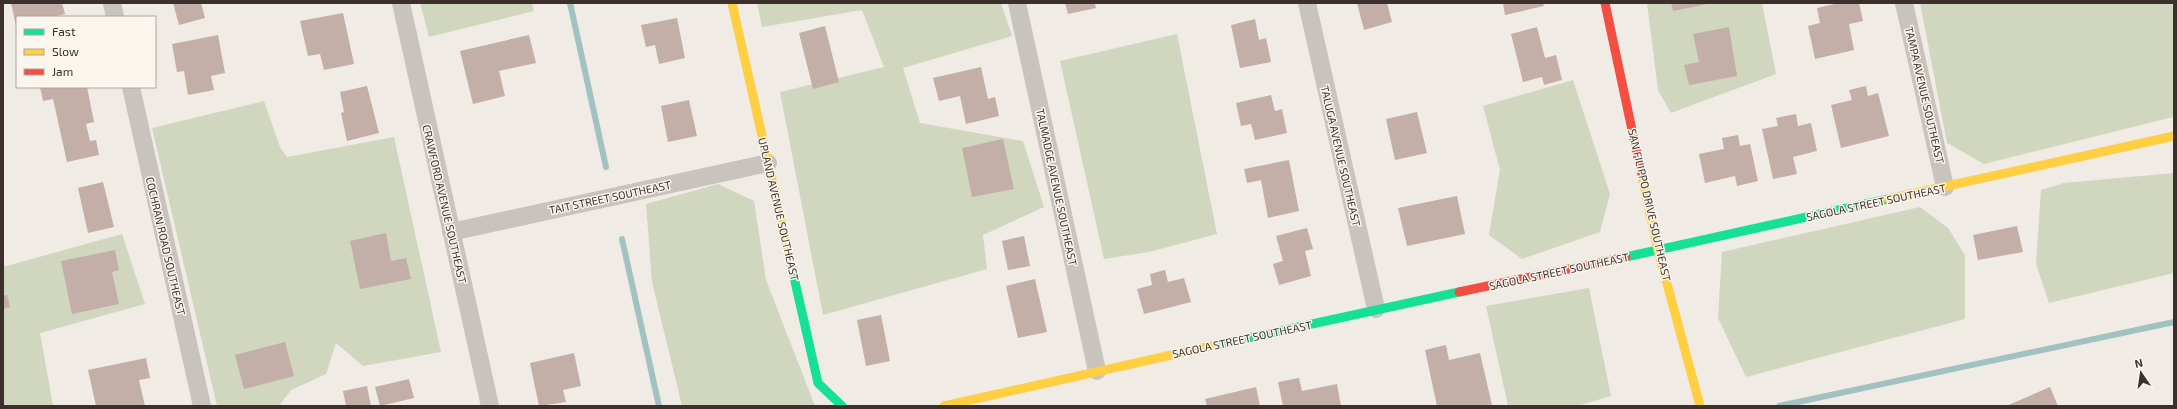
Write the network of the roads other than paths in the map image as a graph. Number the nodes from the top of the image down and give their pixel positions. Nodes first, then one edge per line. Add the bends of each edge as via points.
1 (112, 3) edge
2 (401, 3) edge
3 (732, 3) edge
4 (1017, 3) edge
5 (1307, 3) edge
6 (1605, 3) edge
7 (1904, 3) edge
8 (115, 16) edge
9 (131, 88) edge
10 (2174, 136) edge
11 (768, 163) junction
12 (1945, 187) junction
13 (451, 232) junction
14 (1658, 250) junction
15 (1376, 309) junction
16 (1098, 371) junction
17 (202, 406) edge
18 (490, 406) edge
19 (842, 406) edge
20 (944, 406) edge
21 (1700, 406) edge

1 - 8 street
2 - 13 street, CRAWFORD AVENUE SOUTHEAST
3 - 11 street, UPLAND AVENUE SOUTHEAST
4 - 16 street, TALMADGE AVENUE SOUTHEAST
5 - 15 street, TALUGA AVENUE SOUTHEAST
6 - 14 street, SAN FILIPPO DRIVE SOUTHEAST
7 - 12 street, TAMPA AVENUE SOUTHEAST
9 - 17 street, COCHRAN ROAD SOUTHEAST
10 - 12 street, SAGOLA STREET SOUTHEAST
11 - 13 street, TAIT STREET SOUTHEAST
11 - 19 street, UPLAND AVENUE SOUTHEAST via 818,383
12 - 14 street, SAGOLA STREET SOUTHEAST
13 - 18 street, CRAWFORD AVENUE SOUTHEAST
14 - 15 street, SAGOLA STREET SOUTHEAST
14 - 21 street, SAN FILIPPO DRIVE SOUTHEAST
15 - 16 street, SAGOLA STREET SOUTHEAST
16 - 20 street, SAGOLA STREET SOUTHEAST

